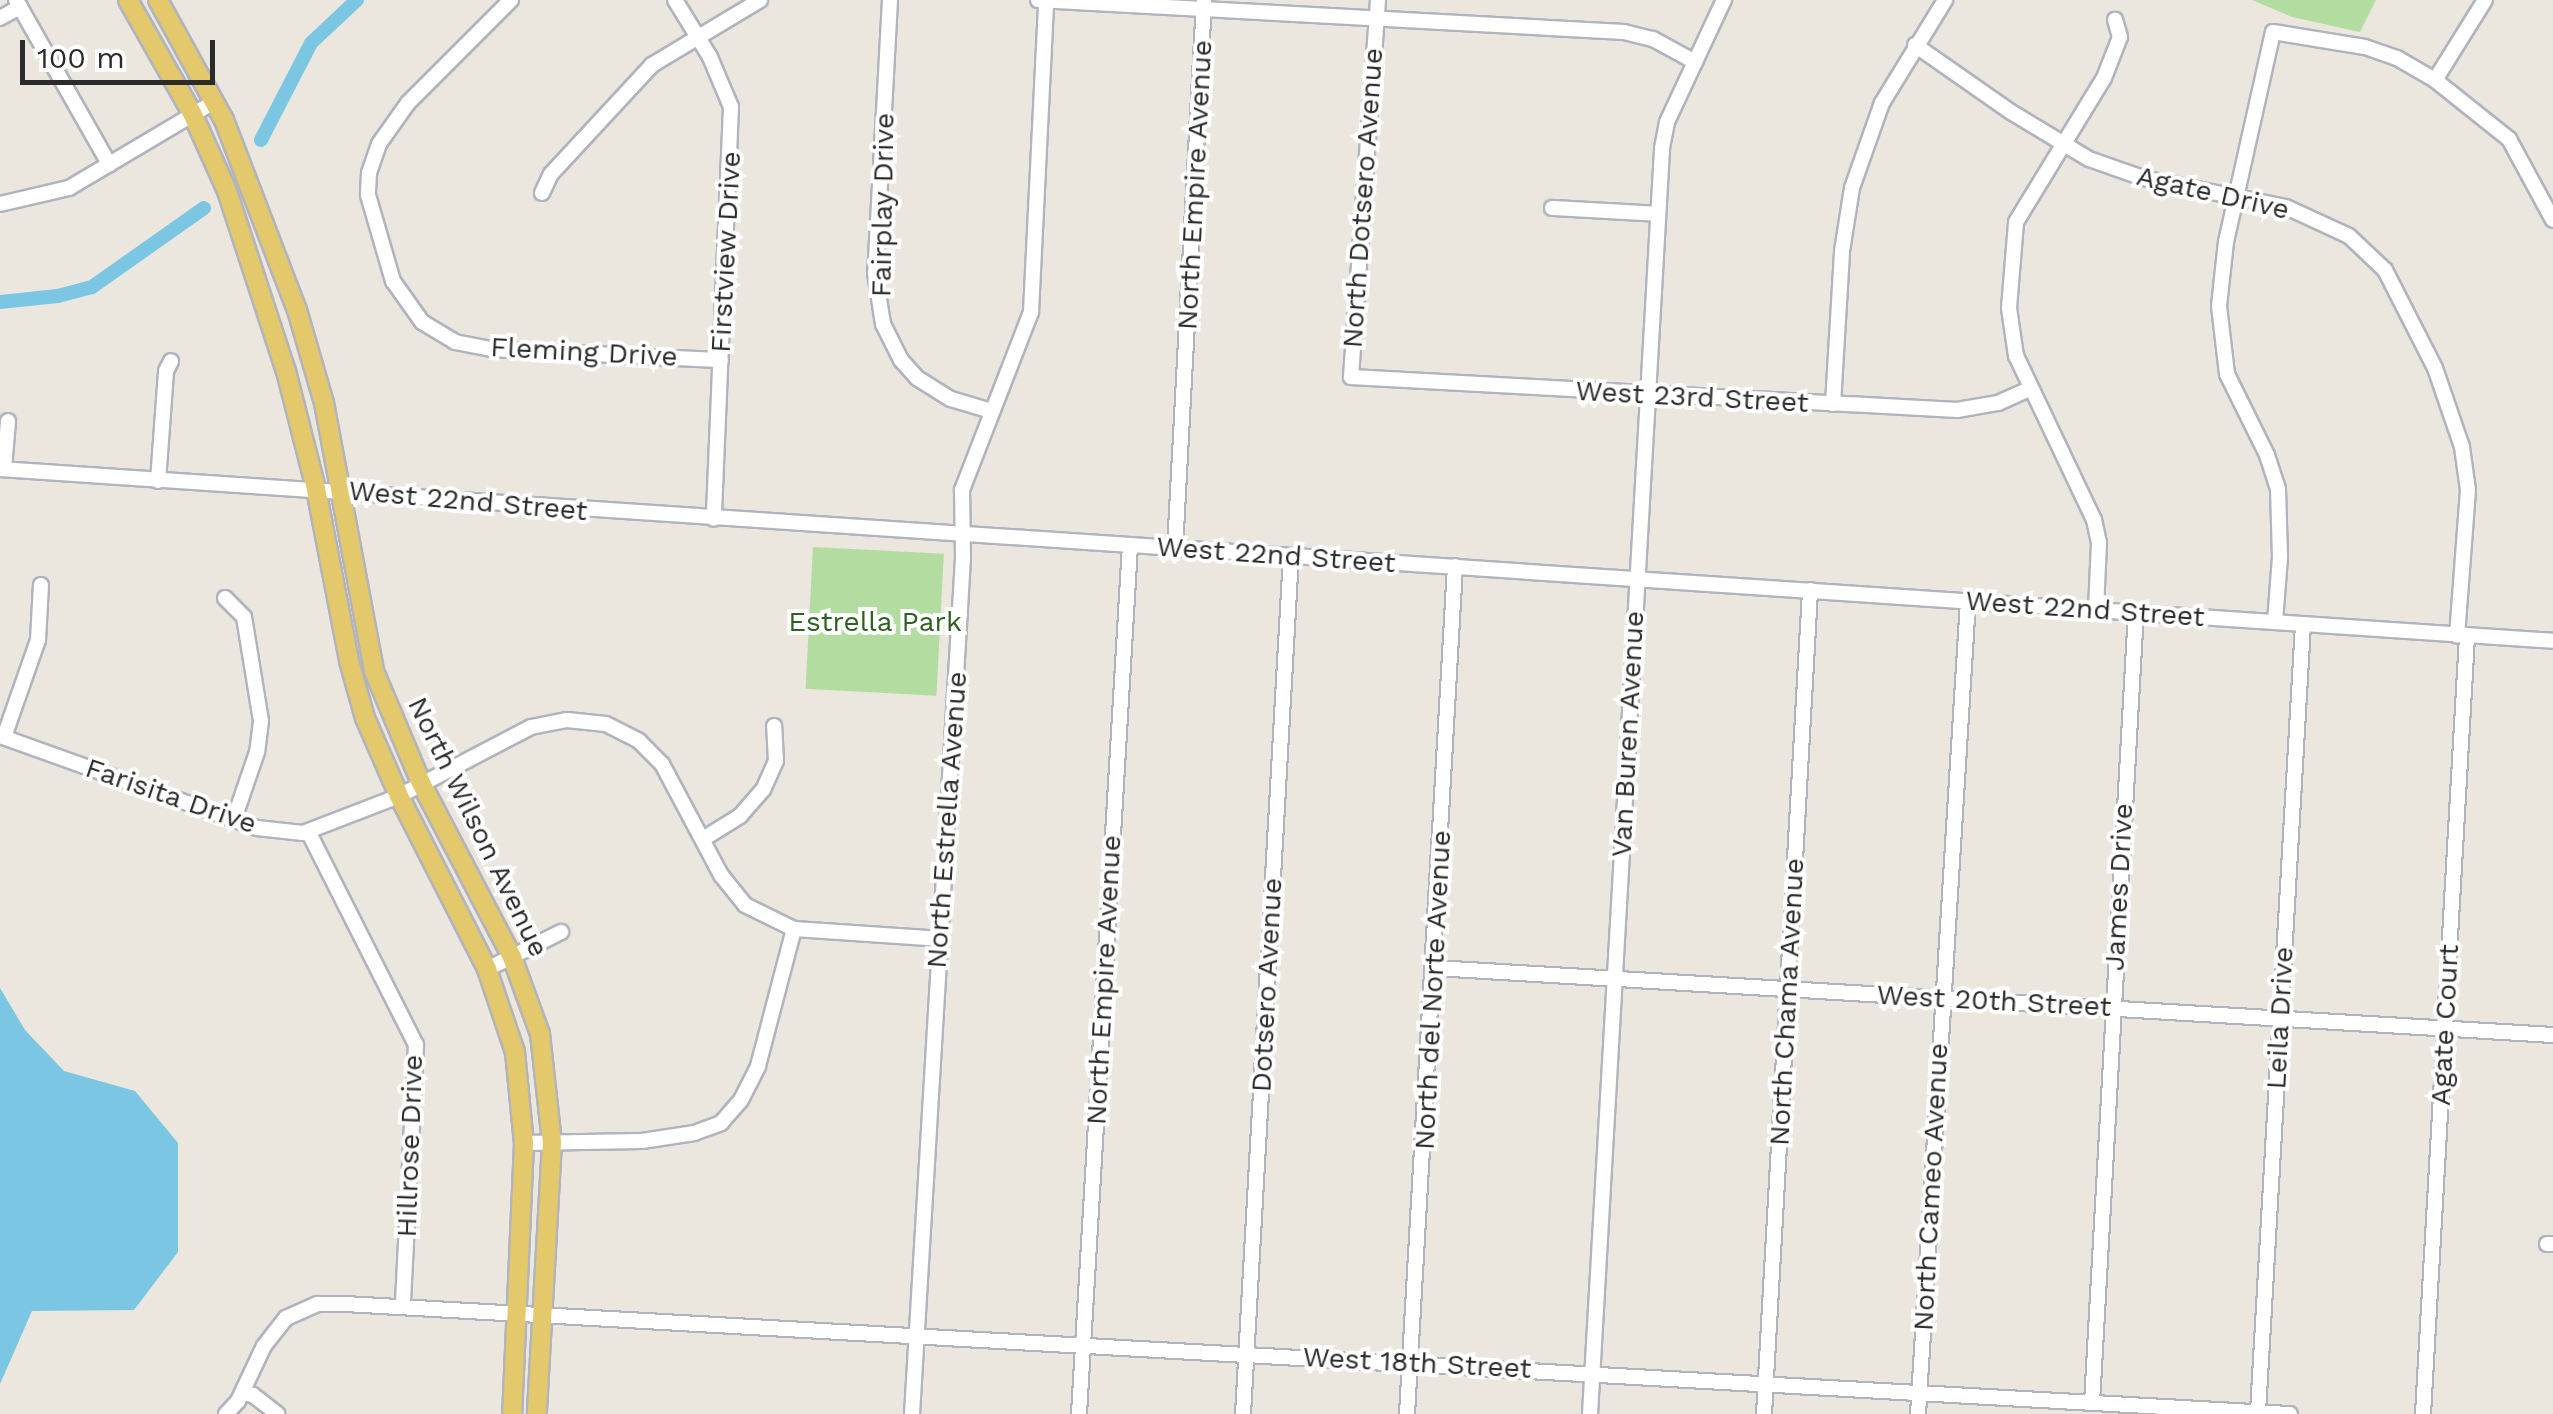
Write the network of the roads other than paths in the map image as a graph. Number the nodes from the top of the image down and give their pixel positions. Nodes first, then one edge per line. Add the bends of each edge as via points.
1 (128, 0) edge
2 (158, 0) edge
3 (511, 0) edge
4 (675, 0) edge
5 (760, 0) edge
6 (890, 0) edge
7 (1038, 0) edge
8 (1046, 0) edge
9 (1378, 0) edge
10 (1724, 0) edge
11 (1945, 0) edge
12 (2485, 0) edge
13 (18, 3) edge
14 (1204, 4) edge
15 (0, 18) edge
16 (1376, 19) junction
17 (2116, 20) dead end
18 (698, 36) junction
19 (1916, 44) junction
20 (1694, 62) junction
21 (2435, 80) junction
22 (214, 102) junction
23 (192, 113) junction
24 (2063, 143) junction
25 (109, 164) junction
26 (542, 193) dead end
27 (2235, 194) junction
28 (0, 204) edge
29 (1552, 208) dead end
30 (1658, 214) junction
31 (2553, 220) edge
32 (721, 360) junction
33 (171, 361) dead end
34 (1351, 377) joint
35 (2030, 389) junction
36 (1650, 394) junction
37 (1834, 404) junction
38 (990, 411) junction
39 (8, 421) dead end
40 (2, 469) edge
41 (158, 481) junction
42 (316, 489) junction
43 (339, 490) junction
44 (714, 519) junction
45 (961, 535) junction
46 (1130, 546) junction
47 (1176, 549) junction
48 (1291, 556) junction
49 (1455, 566) junction
50 (1636, 578) junction
51 (41, 586) dead end
52 (1810, 590) junction
53 (225, 598) dead end
54 (1968, 602) junction
55 (2096, 610) junction
56 (2136, 612) junction
57 (2275, 622) junction
58 (2303, 624) junction
59 (2462, 636) junction
60 (2553, 641) edge
61 (774, 726) dead end
62 (2, 736) edge
63 (420, 783) junction
64 (399, 796) junction
65 (234, 819) junction
66 (309, 833) junction
67 (704, 839) junction
68 (794, 929) junction
69 (561, 932) dead end
70 (940, 939) junction
71 (512, 957) junction
72 (1435, 968) junction
73 (486, 969) junction
74 (1614, 978) junction
75 (1788, 989) junction
76 (1942, 998) junction
77 (2112, 1008) junction
78 (2280, 1018) junction
79 (2445, 1028) junction
80 (2553, 1035) edge
81 (552, 1142) junction
82 (524, 1143) junction
83 (403, 1305) junction
84 (516, 1312) junction
85 (543, 1313) junction
86 (917, 1334) junction
87 (1082, 1344) junction
88 (1246, 1354) junction
89 (1410, 1363) junction
90 (1592, 1374) junction
91 (1766, 1384) junction
92 (1919, 1392) junction
93 (242, 1393) junction
94 (2097, 1406) edge
95 (2258, 1412) edge
96 (226, 1414) edge
97 (276, 1414) edge
98 (512, 1414) edge
99 (537, 1414) edge
100 (912, 1414) edge
101 (1079, 1414) edge
102 (1243, 1414) edge
103 (1407, 1414) edge
104 (1590, 1414) edge
105 (1764, 1414) edge
106 (1918, 1414) edge
107 (2290, 1414) edge
108 (2423, 1414) edge

1 - 23 main road, North Wilson Avenue
2 - 22 main road, North Wilson Avenue
3 - 32 street, Fleming Drive via 408,103 379,144 368,196 393,281 422,322 455,342
4 - 18 street, Firstview Drive
5 - 18 street
6 - 38 street, Fairplay Drive via 875,274 883,324 918,378 951,399
7 - 8 street
8 - 14 street
8 - 38 street, North Estrella Avenue via 1032,312
9 - 16 street, North Dotsero Avenue
10 - 20 street, Van Buren Avenue
11 - 19 street
12 - 21 street
13 - 15 street
13 - 25 street
14 - 16 street
14 - 47 street, North Empire Avenue
16 - 20 street via 1624,32 1653,38
16 - 34 street, North Dotsero Avenue
17 - 24 street via 2117,49
18 - 26 street via 652,65 551,174
18 - 32 street, Firstview Drive via 731,108
19 - 24 street, Agate Drive
19 - 37 street via 1882,103 1847,209
20 - 30 street, Van Buren Avenue via 1664,133
21 - 27 street via 2382,52 2273,32
21 - 31 street via 2509,138
22 - 23 street
22 - 43 main road, North Wilson Avenue via 297,310 324,403
23 - 25 street
23 - 42 main road, North Wilson Avenue via 248,251
24 - 27 street, Agate Drive via 2143,178
24 - 35 street via 2014,234 2010,330
25 - 28 street via 60,191
27 - 57 street via 2220,332 2234,393 2268,455 2278,489
27 - 59 street, Agate Drive via 2286,206 2349,236 2384,270 2436,368 2466,470
29 - 30 street
30 - 36 street, Van Buren Avenue
32 - 44 street, Firstview Drive
33 - 41 street
34 - 36 street, West 23rd Street
35 - 37 street, West 23rd Street via 1998,404 1957,410
35 - 55 street via 2094,520
36 - 37 street, West 23rd Street
36 - 50 street, Van Buren Avenue
38 - 45 street, North Estrella Avenue via 962,490
39 - 40 street
40 - 41 street, West 22nd Street
41 - 42 street, West 22nd Street
42 - 43 street, West 22nd Street
42 - 64 main road, North Wilson Avenue via 348,662
43 - 44 street, West 22nd Street
43 - 63 main road, North Wilson Avenue via 374,671
44 - 45 street, West 22nd Street
45 - 46 street, West 22nd Street
45 - 70 street, North Estrella Avenue
46 - 47 street, West 22nd Street
46 - 87 street, North Empire Avenue
47 - 48 street, West 22nd Street
48 - 49 street, West 22nd Street
48 - 88 street, Dotsero Avenue
49 - 50 street, West 22nd Street
49 - 72 street, North del Norte Avenue
50 - 52 street, West 22nd Street
50 - 74 street, Van Buren Avenue
51 - 62 street via 38,640
52 - 54 street, West 22nd Street
52 - 75 street, North Chama Avenue
53 - 65 street via 244,617 261,721 258,752
54 - 55 street, West 22nd Street
54 - 76 street, North Cameo Avenue
55 - 56 street, West 22nd Street
56 - 57 street, West 22nd Street
56 - 77 street, James Drive
57 - 58 street, West 22nd Street
58 - 59 street, West 22nd Street
58 - 78 street, Leila Drive
59 - 60 street, West 22nd Street
59 - 79 street, Agate Court
61 - 67 street via 776,761 763,790 740,816
62 - 65 street, Farisita Drive
63 - 64 street, Farisita Drive
63 - 67 street via 531,727 567,720 606,724 626,731 662,764
63 - 71 main road, North Wilson Avenue
64 - 66 street, Farisita Drive
64 - 73 main road, North Wilson Avenue
65 - 66 street, Farisita Drive via 274,832
66 - 83 street, Hillrose Drive via 416,1045
67 - 68 street via 745,905
68 - 70 street
68 - 81 street via 758,1066 742,1100 721,1122 654,1140
69 - 71 street
70 - 86 street, North Estrella Avenue
71 - 73 street
71 - 81 main road, North Wilson Avenue via 540,1034
72 - 74 street, West 20th Street
72 - 89 street, North del Norte Avenue
73 - 82 main road, North Wilson Avenue via 515,1052
74 - 75 street, West 20th Street
74 - 90 street, Van Buren Avenue
75 - 76 street, West 20th Street
75 - 91 street, North Chama Avenue
76 - 77 street, West 20th Street
76 - 92 street, North Cameo Avenue
77 - 78 street, West 20th Street
77 - 94 street, James Drive
78 - 79 street, West 20th Street
78 - 95 street, Leila Drive
79 - 80 street, West 20th Street
79 - 108 street, Agate Court
81 - 82 street
81 - 85 main road, North Wilson Avenue
82 - 84 main road, North Wilson Avenue
83 - 84 street
83 - 93 street via 300,1309 275,1329
84 - 85 street, West 18th Street
84 - 98 main road, North Wilson Avenue
85 - 86 street, West 18th Street
85 - 99 main road, North Wilson Avenue
86 - 87 street, West 18th Street
86 - 100 street, North Estrella Avenue
87 - 88 street, West 18th Street
87 - 101 street, North Empire Avenue
88 - 89 street, West 18th Street
88 - 102 street, Dotsero Avenue
89 - 90 street, West 18th Street
89 - 103 street, North del Norte Avenue
90 - 91 street, West 18th Street
90 - 104 street, Van Buren Avenue
91 - 92 street, West 18th Street
91 - 105 street, North Chama Avenue
92 - 94 street, West 18th Street
92 - 106 street, North Cameo Avenue
93 - 96 street
93 - 97 street
94 - 95 street, West 18th Street
95 - 107 street, West 18th Street

